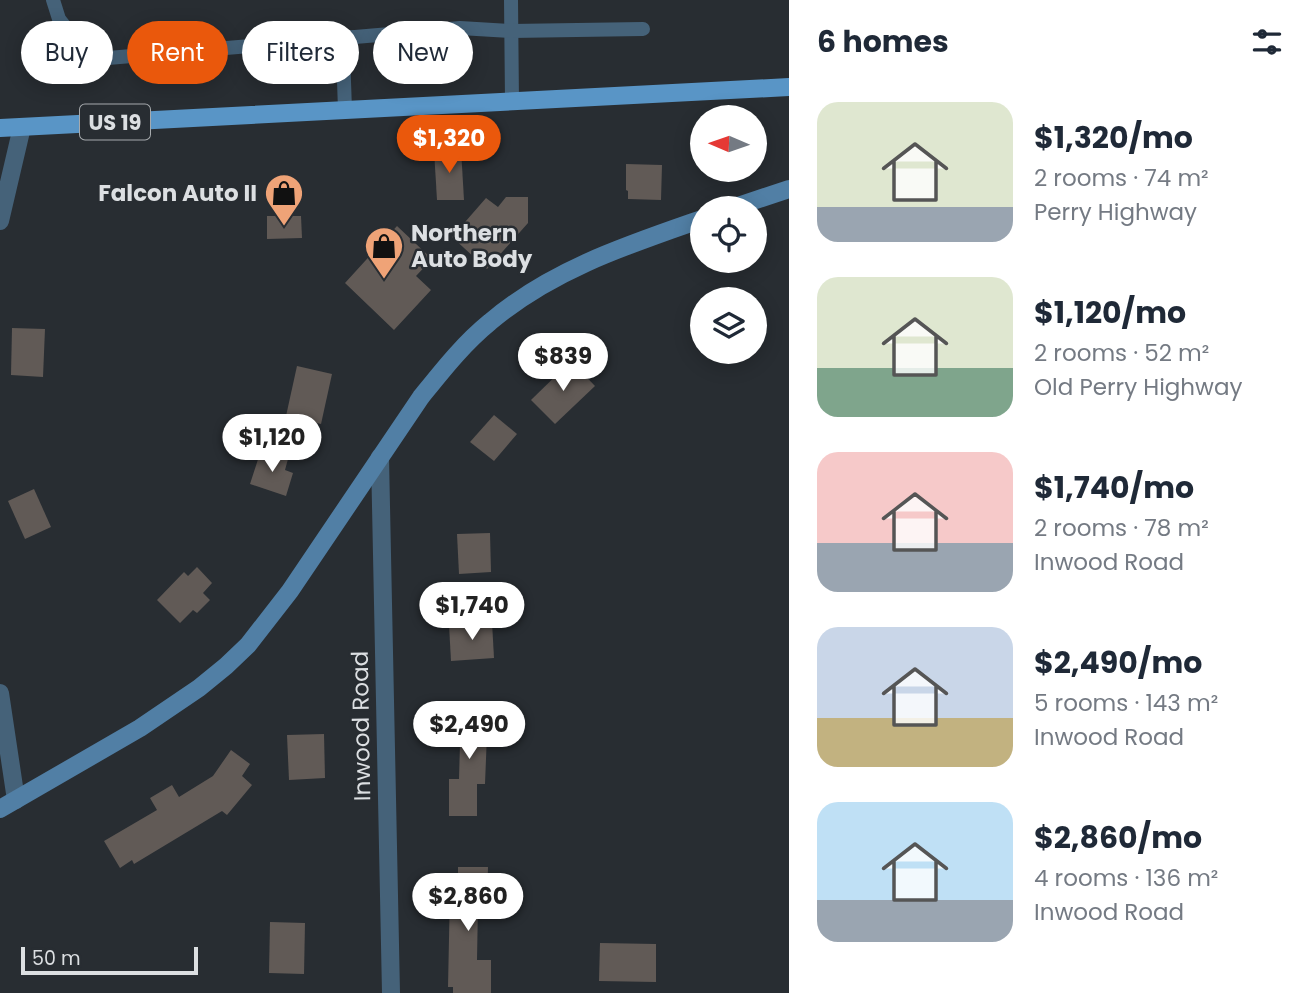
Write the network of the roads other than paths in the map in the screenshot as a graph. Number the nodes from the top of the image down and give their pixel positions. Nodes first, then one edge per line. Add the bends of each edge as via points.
1 (53, 0) edge
2 (511, 0) edge
3 (643, 29) dead end
4 (511, 31) junction
5 (359, 37) edge
6 (242, 47) edge
7 (344, 84) edge
8 (789, 87) edge
9 (512, 101) junction
10 (345, 110) junction
11 (22, 127) junction
12 (0, 128) edge
13 (789, 189) edge
14 (767, 196) edge
15 (0, 221) edge
16 (690, 224) edge
17 (380, 457) junction
18 (0, 692) edge
19 (16, 800) junction
20 (0, 809) edge
21 (391, 993) edge

1 - 6 lane via 59,19 82,48 108,58
2 - 4 lane
3 - 4 lane
4 - 5 lane via 460,28
4 - 9 lane
7 - 10 lane
8 - 9 main road, US 19
9 - 10 main road, US 19
10 - 11 main road, US 19
11 - 12 main road, US 19
11 - 15 street
13 - 14 street
16 - 17 street via 568,270 513,304 441,371
17 - 19 street via 290,592 226,666 161,715
17 - 21 street, Inwood Road
18 - 19 street
19 - 20 street

